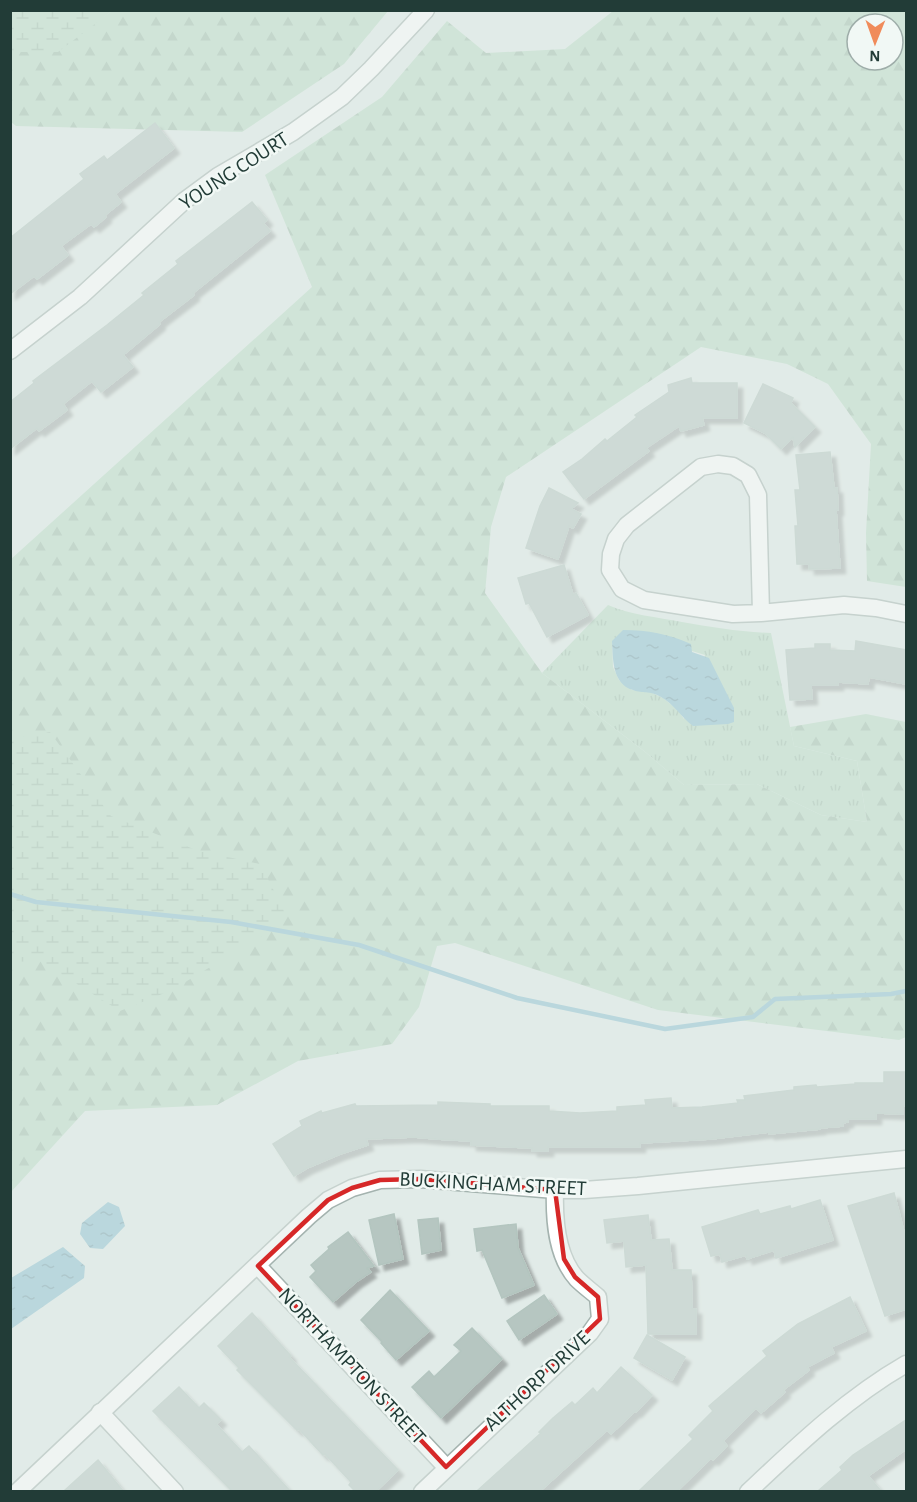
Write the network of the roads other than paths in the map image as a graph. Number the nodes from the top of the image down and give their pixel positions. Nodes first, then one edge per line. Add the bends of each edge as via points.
1 (426, 10) edge
2 (10, 351) edge
3 (761, 613) junction
4 (906, 614) edge
5 (906, 1158) edge
6 (555, 1190) junction
7 (258, 1266) junction
8 (906, 1364) edge
9 (100, 1412) junction
10 (446, 1467) junction
11 (17, 1491) edge
12 (176, 1491) edge
13 (422, 1491) edge
14 (748, 1491) edge

1 - 2 street, YOUNG COURT via 342,97 184,201 80,297
3 - 3 street via 758,495 748,476 733,466 701,467 627,525 616,539 610,570 622,589 644,600 733,614
3 - 4 street via 843,605
5 - 6 street, BUCKINGHAM STREET via 638,1186
6 - 7 street, BUCKINGHAM STREET via 380,1179 328,1200
6 - 10 street, ALTHORP DRIVE via 558,1238 564,1259 575,1277 598,1297 600,1319 590,1333
7 - 9 street, BUCKINGHAM STREET
7 - 10 street, NORTHAMPTON STREET
8 - 14 street via 831,1415
9 - 11 street, BUCKINGHAM STREET
9 - 12 street
10 - 13 street, ALTHORP DRIVE

